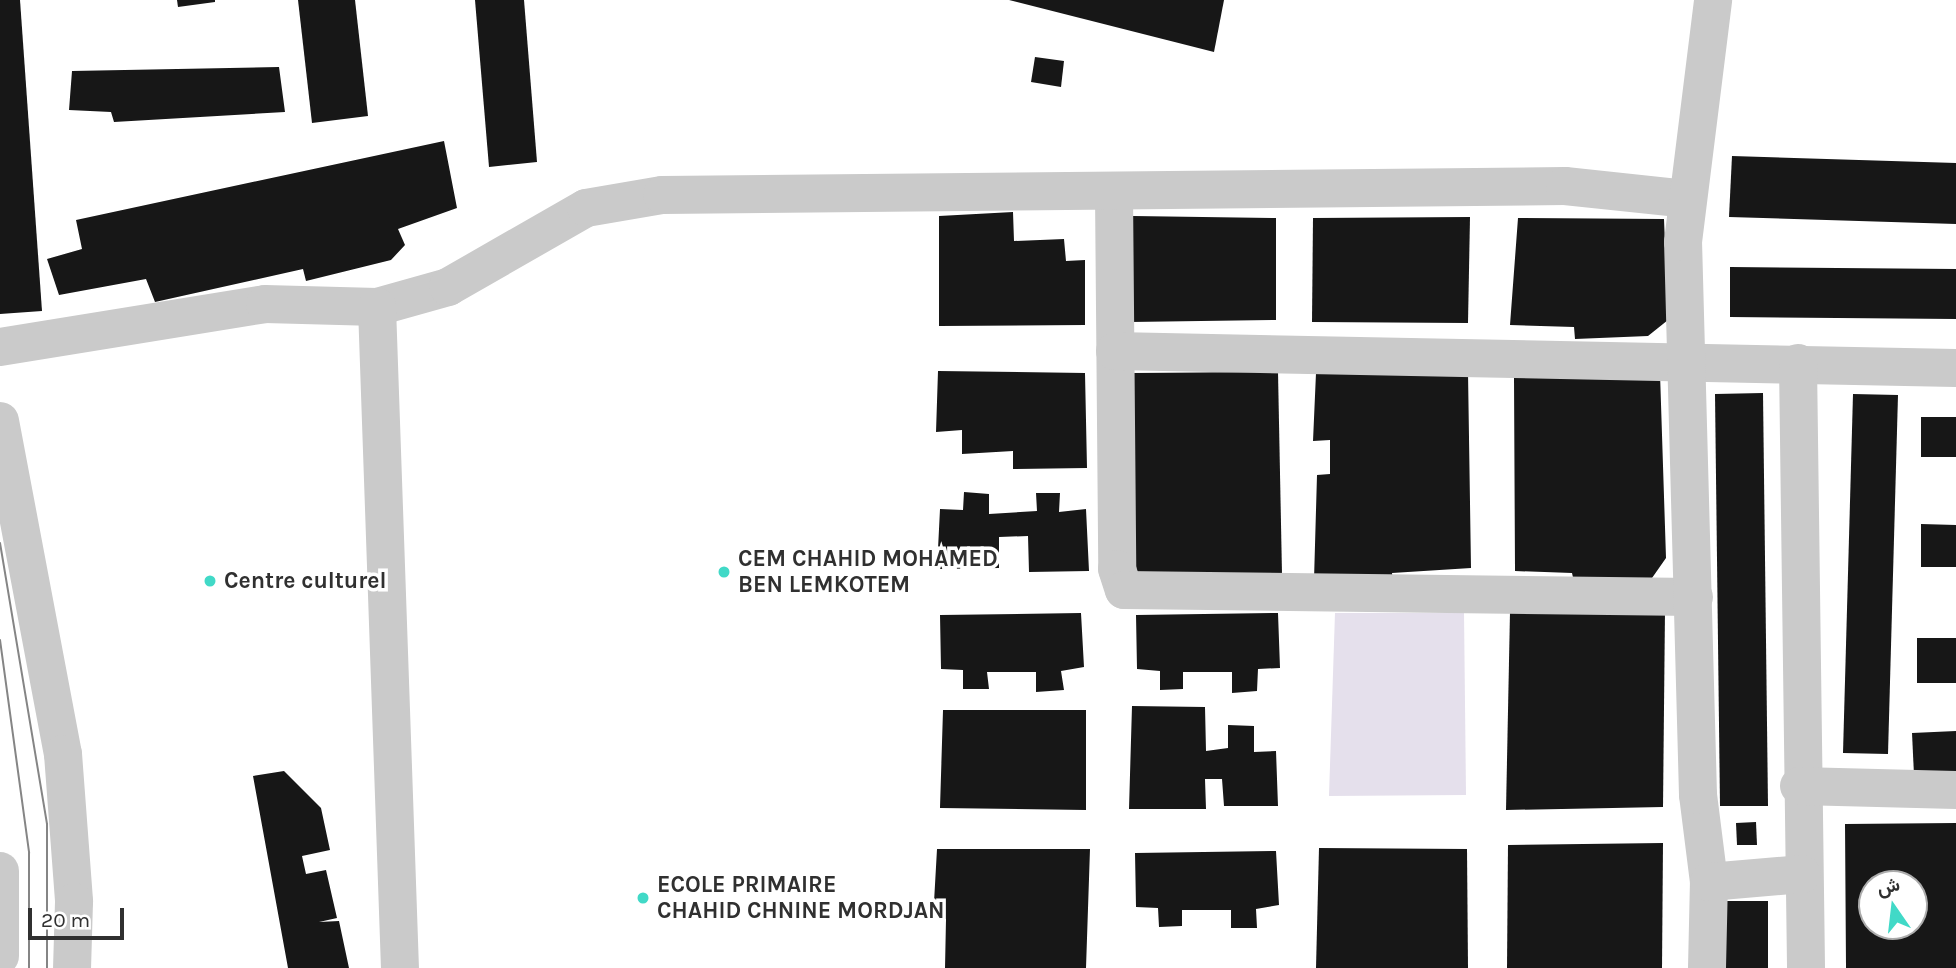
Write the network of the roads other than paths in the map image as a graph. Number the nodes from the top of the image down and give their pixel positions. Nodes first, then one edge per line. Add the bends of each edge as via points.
1 (1713, 0) edge
2 (1114, 193) junction
3 (1686, 199) junction
4 (377, 307) junction
5 (0, 347) edge
6 (1115, 351) junction
7 (1689, 359) junction
8 (1798, 363) junction
9 (1956, 368) edge
10 (0, 421) edge
11 (1694, 597) junction
12 (1799, 786) junction
13 (1956, 790) edge
14 (0, 871) edge
15 (1802, 874) junction
16 (1709, 882) junction
17 (0, 956) edge
18 (72, 968) edge
19 (400, 968) edge
20 (1707, 968) edge
21 (1806, 968) edge

1 - 3 street
2 - 3 street via 1565,186
2 - 4 street via 625,199 548,225 448,288
2 - 6 street
3 - 7 street
4 - 5 street via 265,304
4 - 19 street
6 - 7 street
6 - 11 street via 1117,569 1124,590 1134,594
7 - 8 street
7 - 11 street
8 - 9 street
8 - 12 street
10 - 18 street via 63,754 74,902
11 - 16 street via 1698,794
12 - 13 street
12 - 15 street
14 - 17 street
15 - 16 street
15 - 21 street
16 - 20 street

